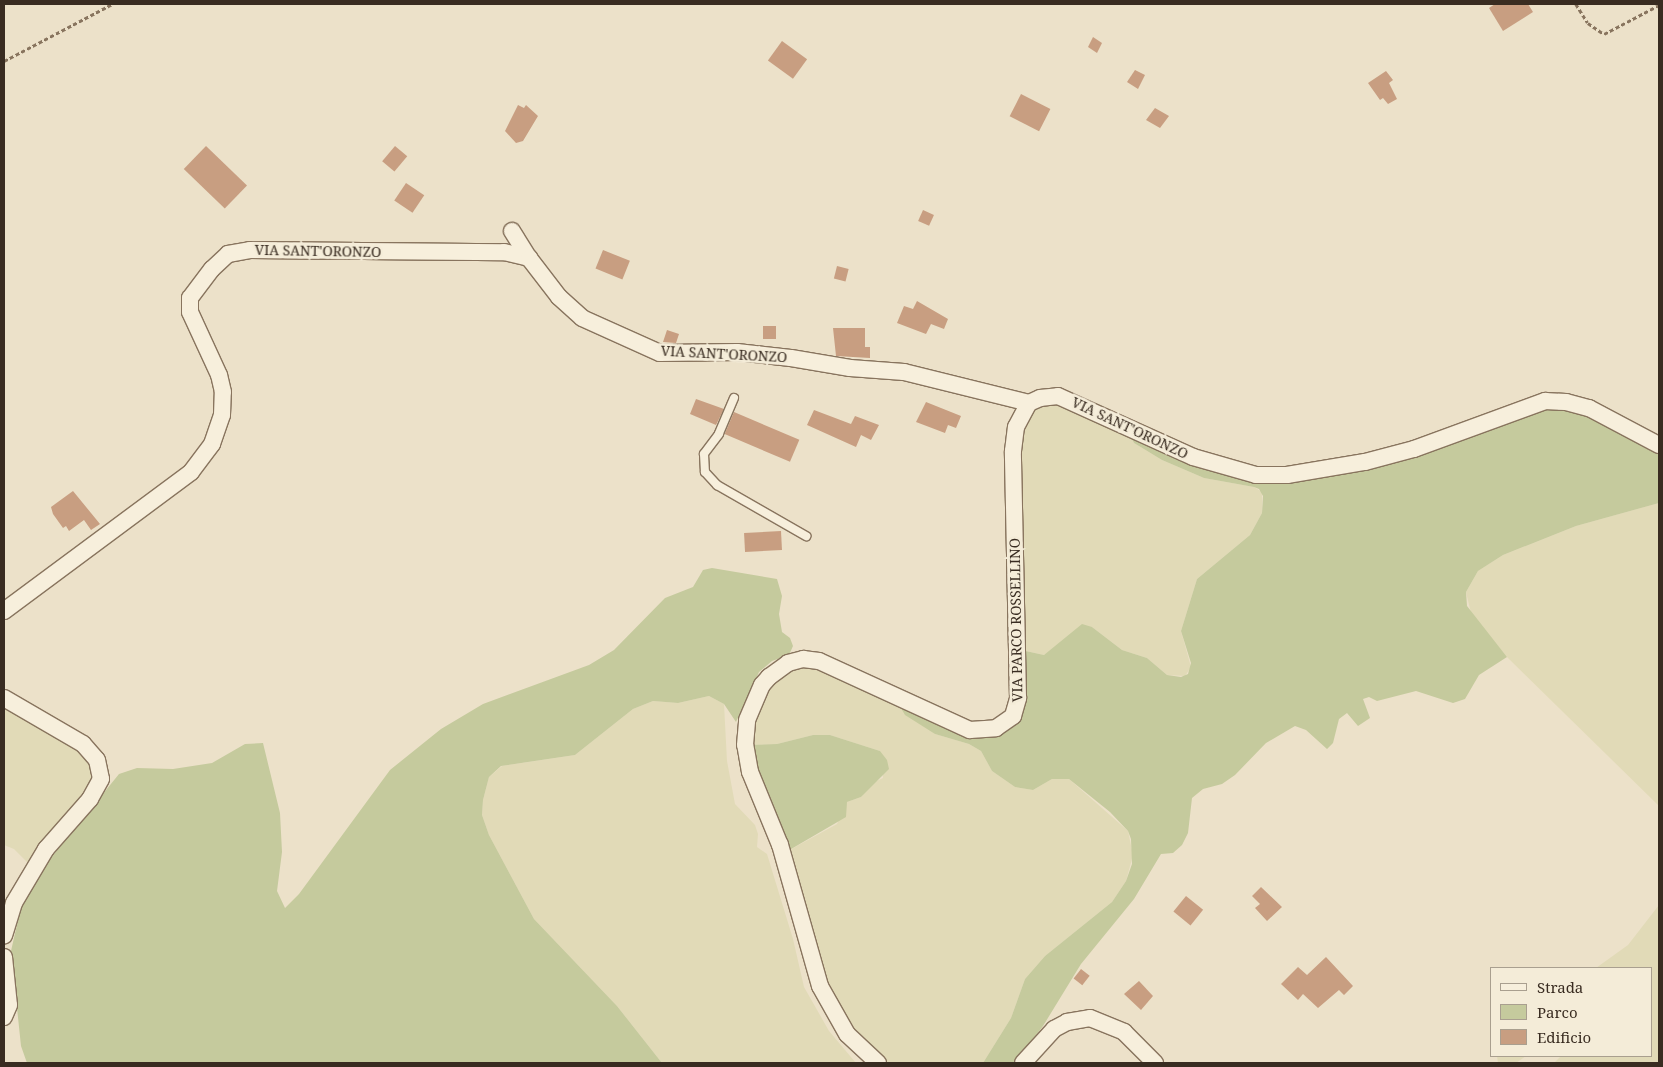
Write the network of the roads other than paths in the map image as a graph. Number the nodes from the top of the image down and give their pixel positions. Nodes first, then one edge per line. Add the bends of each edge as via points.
1 (512, 231) dead end
2 (529, 258) junction
3 (734, 398) dead end
4 (1029, 403) junction
5 (1659, 445) edge
6 (806, 536) dead end
7 (4, 611) edge
8 (4, 698) edge
9 (4, 936) edge
10 (4, 957) edge
11 (4, 1017) edge
12 (878, 1063) edge
13 (1023, 1063) edge
14 (1155, 1063) edge

1 - 2 street, VIA SANT'ORONZO
2 - 4 street, VIA SANT'ORONZO via 558,297 582,318 660,353 737,352 904,372
2 - 7 street, VIA SANT'ORONZO via 504,252 250,250 228,254 190,298 190,312 219,375 223,392 222,416 212,444 191,472
3 - 6 lane via 719,434 704,454 705,472 717,485
4 - 5 street, VIA SANT'ORONZO via 1048,396 1066,398 1192,458 1256,475 1287,475 1365,462 1414,449 1545,401 1589,408
4 - 12 street, VIA PARCO ROSSELLINO via 1016,427 1013,451 1018,698 1013,716 996,728 970,730 818,661 803,659 788,663 769,677 762,685 747,720 745,745 750,772 780,845 820,986 847,1034
8 - 9 street via 83,744 97,760 101,779 90,799 46,849 14,902
10 - 11 street via 9,1005
13 - 14 street via 1054,1029 1067,1022 1090,1018 1124,1032

